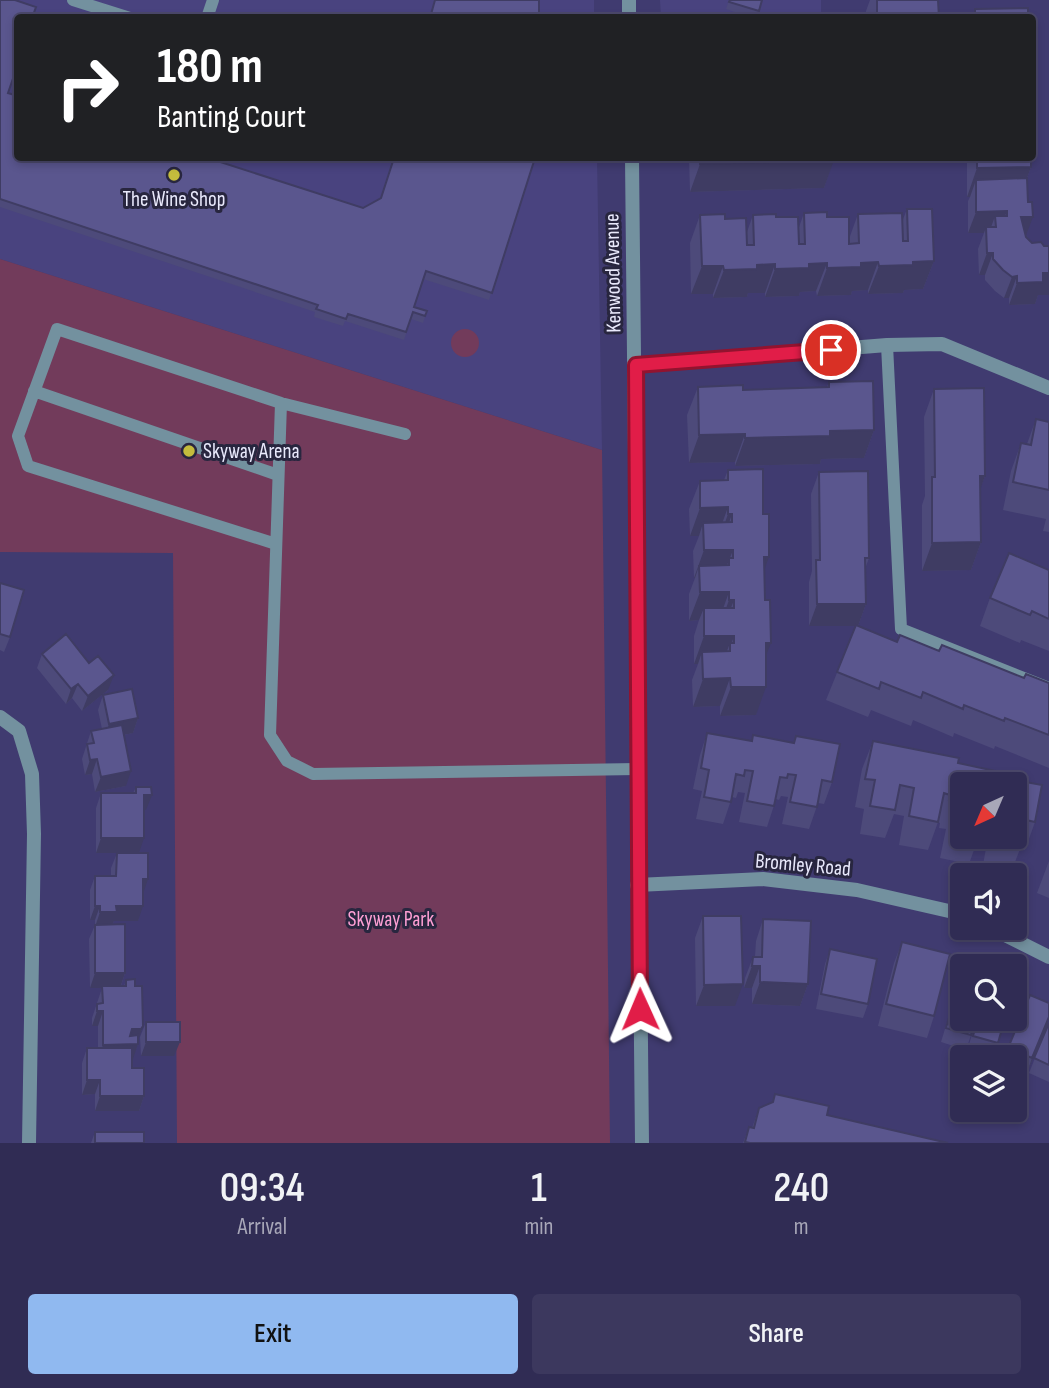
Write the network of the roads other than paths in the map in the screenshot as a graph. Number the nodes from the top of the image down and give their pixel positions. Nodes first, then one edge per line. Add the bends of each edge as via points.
1 (73, 0) edge
2 (117, 14) edge
3 (632, 161) edge
4 (887, 345) junction
5 (636, 365) junction
6 (1049, 388) edge
7 (34, 391) junction
8 (281, 403) junction
9 (405, 434) dead end
10 (278, 475) junction
11 (276, 544) junction
12 (1049, 688) edge
13 (0, 717) edge
14 (637, 769) junction
15 (637, 885) junction
16 (950, 911) edge
17 (1015, 940) edge
18 (1049, 957) edge
19 (29, 1143) edge
20 (642, 1143) edge

1 - 2 lane
3 - 5 street, Kenwood Avenue
4 - 5 street
4 - 6 street via 942,344
4 - 12 lane via 901,629
5 - 14 street, Kenwood Avenue
7 - 8 lane via 57,329
7 - 10 lane
7 - 11 lane via 18,436 29,466
8 - 9 lane
8 - 10 lane
10 - 11 lane
11 - 14 lane via 270,735 287,761 313,774
13 - 19 street via 19,731 32,774
14 - 15 street, Kenwood Avenue
15 - 16 street, Bromley Road via 763,879 857,890
15 - 20 street, Kenwood Avenue
17 - 18 street

